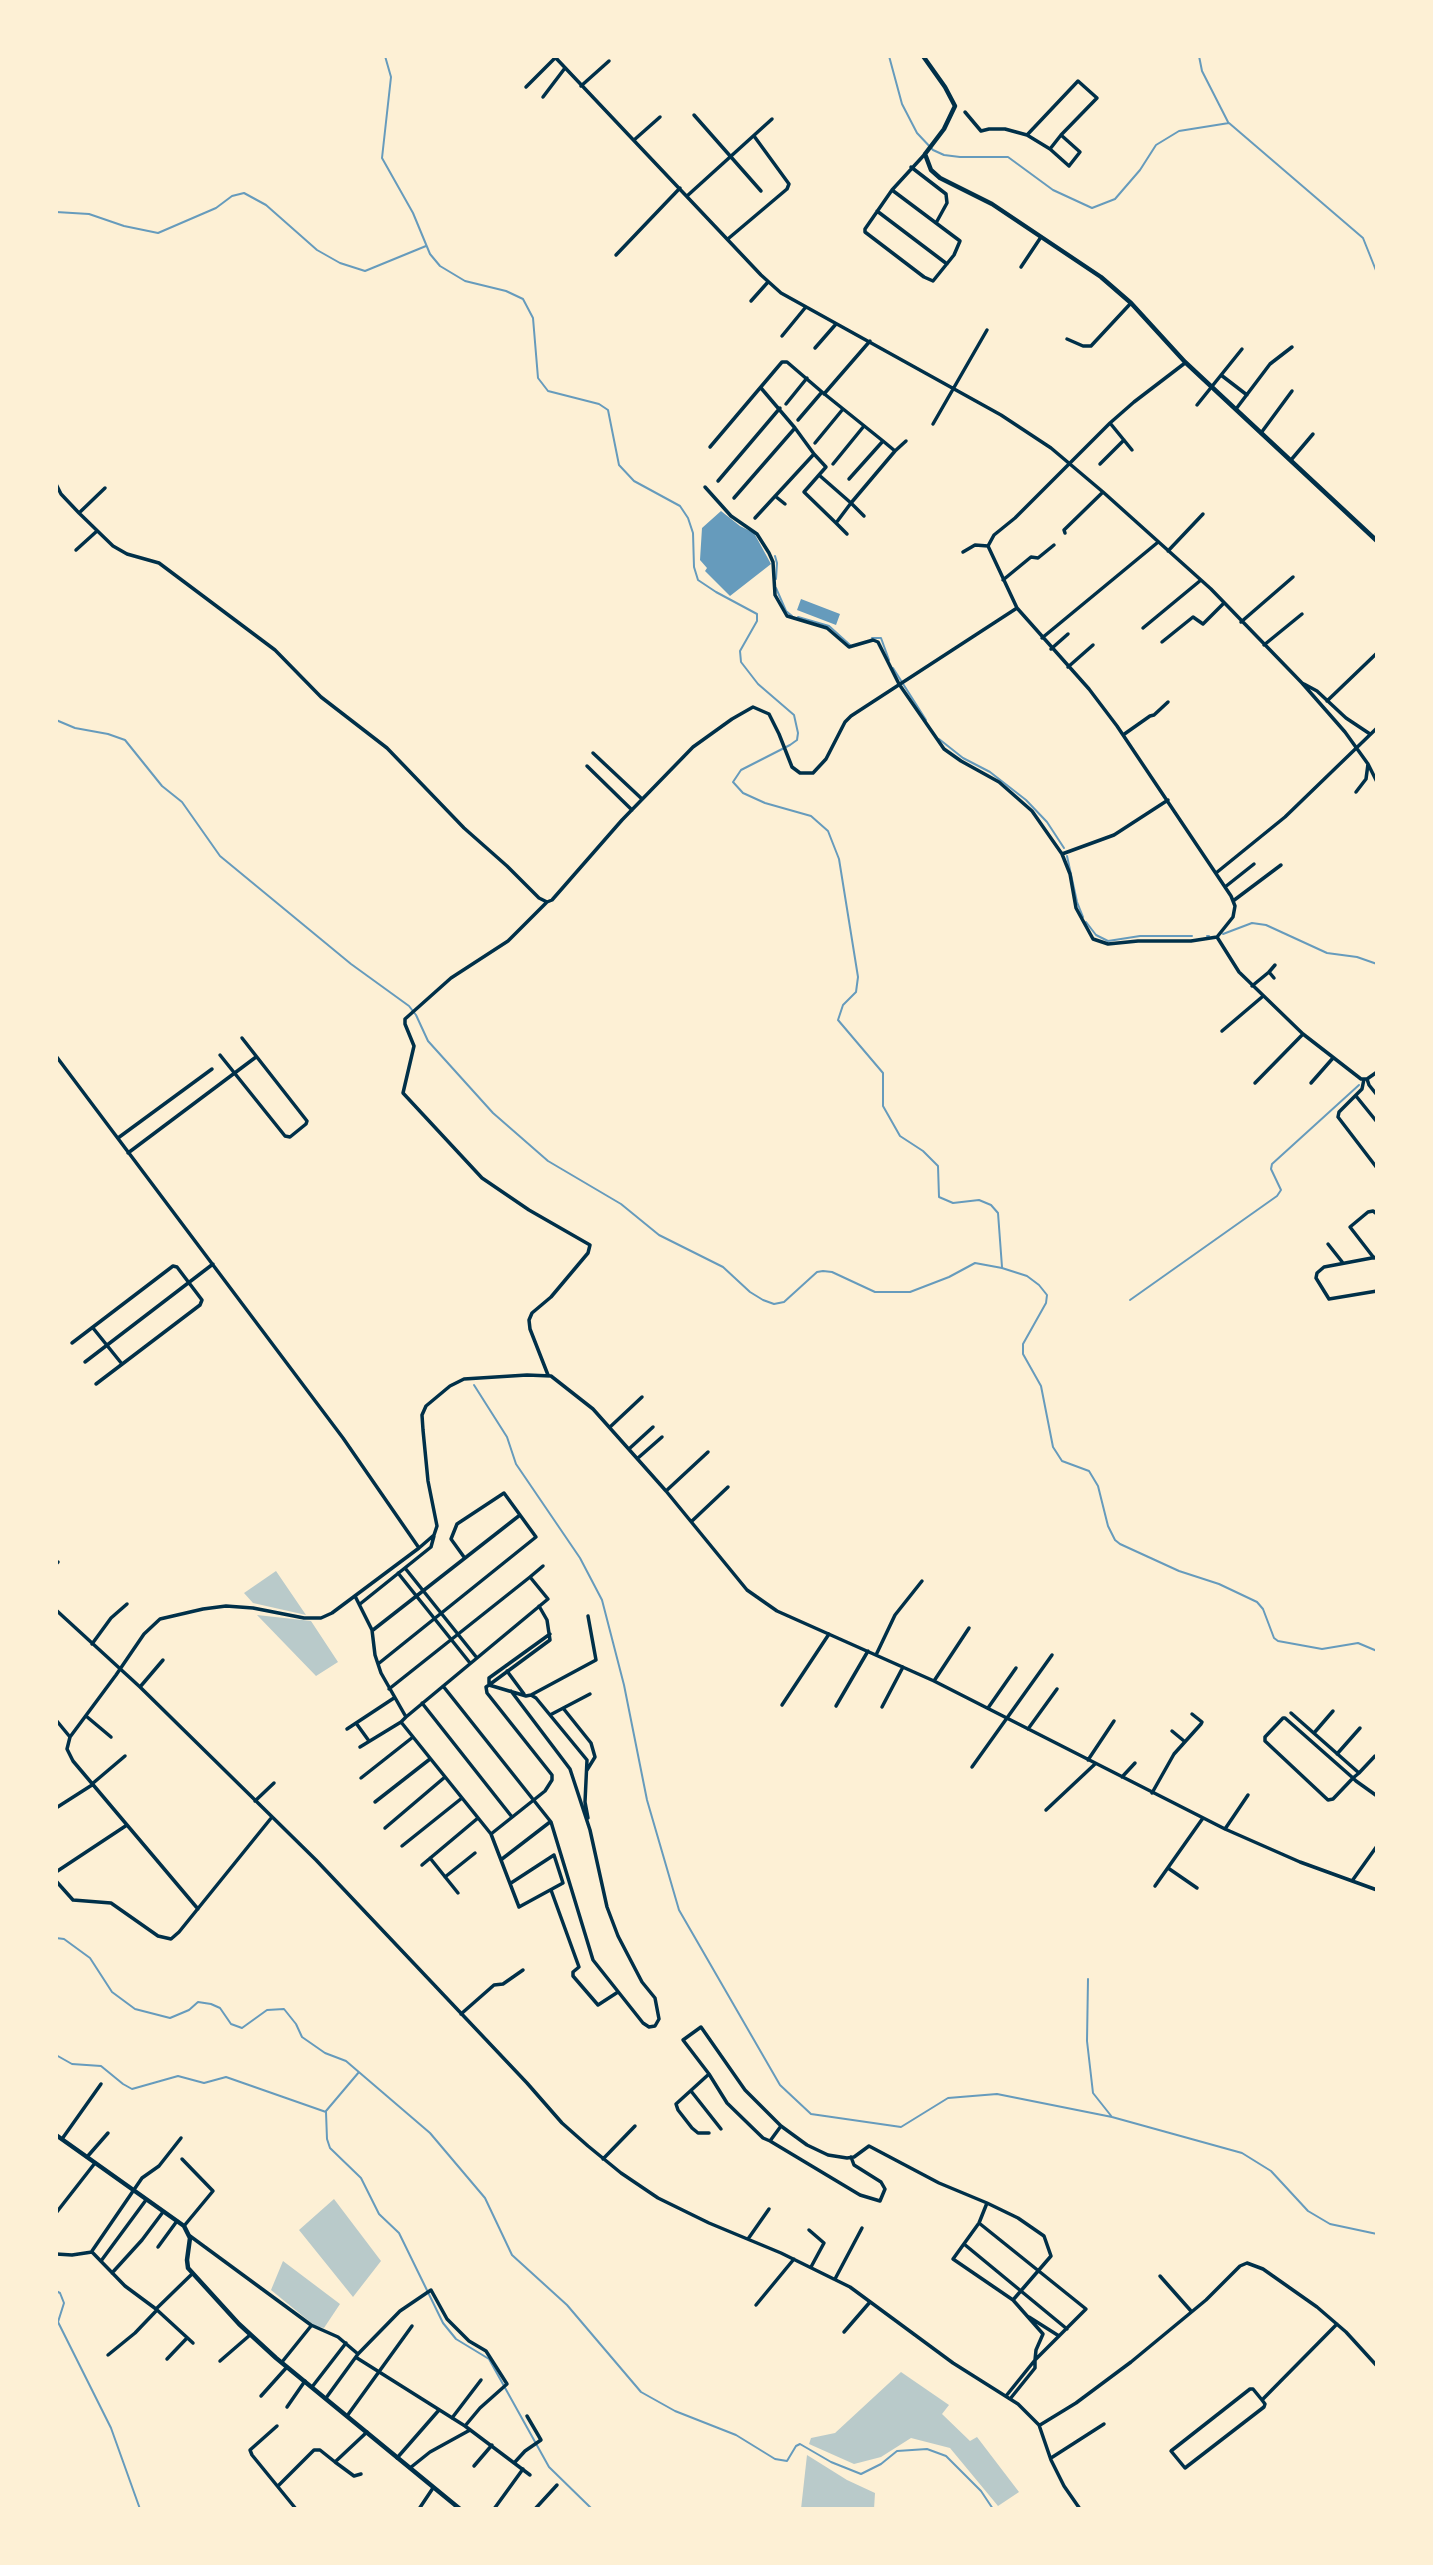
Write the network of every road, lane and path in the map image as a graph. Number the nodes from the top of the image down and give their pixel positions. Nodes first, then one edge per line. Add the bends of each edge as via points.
1 (923, 56) edge
2 (554, 57) edge
3 (609, 61) dead end
4 (565, 68) junction
5 (581, 86) junction
6 (526, 87) dead end
7 (543, 97) dead end
8 (965, 112) dead end
9 (694, 115) dead end
10 (660, 117) dead end
11 (772, 120) dead end
12 (1027, 135) junction
13 (1061, 135) junction
14 (754, 136) junction
15 (634, 140) junction
16 (1050, 149) junction
17 (926, 151) junction
18 (731, 157) junction
19 (911, 167) junction
20 (680, 188) junction
21 (892, 190) junction
22 (761, 191) dead end
23 (687, 196) junction
24 (877, 211) junction
25 (936, 223) junction
26 (1041, 237) junction
27 (728, 239) junction
28 (616, 255) dead end
29 (947, 264) junction
30 (1021, 267) dead end
31 (768, 282) junction
32 (751, 301) dead end
33 (1131, 303) junction
34 (805, 308) junction
35 (836, 324) junction
36 (987, 330) dead end
37 (782, 335) dead end
38 (1067, 339) dead end
39 (870, 341) junction
40 (1292, 347) dead end
41 (815, 348) dead end
42 (1242, 349) dead end
43 (1185, 362) junction
44 (1221, 375) junction
45 (807, 379) junction
46 (1213, 386) junction
47 (953, 387) junction
48 (761, 388) junction
49 (1292, 391) dead end
50 (823, 393) junction
51 (1247, 396) junction
52 (786, 404) dead end
53 (1197, 405) dead end
54 (780, 408) junction
55 (843, 409) junction
56 (1236, 409) junction
57 (798, 420) dead end
58 (1110, 423) junction
59 (933, 424) dead end
60 (864, 426) junction
61 (795, 428) junction
62 (1261, 433) junction
63 (1313, 434) dead end
64 (905, 440) dead end
65 (1124, 440) junction
66 (883, 441) junction
67 (815, 443) dead end
68 (710, 447) dead end
69 (1132, 450) dead end
70 (895, 451) junction
71 (814, 454) junction
72 (1291, 460) junction
73 (1069, 463) junction
74 (833, 464) dead end
75 (1100, 464) dead end
76 (819, 475) junction
77 (849, 480) dead end
78 (719, 481) dead end
79 (56, 484) edge
80 (705, 487) dead end
81 (105, 488) dead end
82 (1103, 492) junction
83 (61, 494) junction
84 (775, 496) junction
85 (56, 498) edge
86 (734, 498) dead end
87 (851, 503) junction
88 (785, 504) dead end
89 (79, 513) junction
90 (1203, 514) dead end
91 (864, 516) dead end
92 (755, 518) dead end
93 (836, 523) junction
94 (97, 531) junction
95 (1065, 533) dead end
96 (847, 534) dead end
97 (1377, 541) edge
98 (1157, 543) junction
99 (1054, 544) dead end
100 (988, 546) junction
101 (76, 550) dead end
102 (963, 551) dead end
103 (1168, 551) junction
104 (1293, 578) dead end
105 (1002, 580) junction
106 (1201, 580) junction
107 (1224, 603) junction
108 (1017, 608) junction
109 (1302, 614) dead end
110 (1241, 622) junction
111 (1143, 628) dead end
112 (1068, 634) dead end
113 (1042, 638) junction
114 (1162, 642) dead end
115 (1093, 645) dead end
116 (1265, 645) junction
117 (1052, 649) junction
118 (1377, 653) edge
119 (1068, 667) junction
120 (901, 682) junction
121 (1302, 684) junction
122 (1327, 701) junction
123 (1168, 702) dead end
124 (1377, 729) edge
125 (1370, 734) junction
126 (1123, 735) junction
127 (1356, 747) junction
128 (593, 753) dead end
129 (1368, 764) junction
130 (587, 766) dead end
131 (1377, 782) edge
132 (1356, 792) dead end
133 (642, 799) junction
134 (1168, 800) junction
135 (632, 810) junction
136 (1062, 854) junction
137 (1254, 864) dead end
138 (1281, 865) dead end
139 (1216, 873) junction
140 (1225, 887) junction
141 (1233, 901) junction
142 (547, 902) junction
143 (1217, 937) junction
144 (1275, 965) dead end
145 (1269, 972) junction
146 (1274, 978) dead end
147 (1252, 986) junction
148 (1262, 997) junction
149 (1222, 1031) dead end
150 (1303, 1034) junction
151 (242, 1038) dead end
152 (220, 1055) dead end
153 (56, 1056) edge
154 (257, 1057) junction
155 (1333, 1058) junction
156 (212, 1069) dead end
157 (1377, 1072) edge
158 (236, 1073) junction
159 (1366, 1079) junction
160 (1255, 1083) dead end
161 (1311, 1083) dead end
162 (1377, 1095) edge
163 (1356, 1096) junction
164 (1377, 1122) edge
165 (117, 1138) junction
166 (128, 1153) junction
167 (1377, 1168) edge
168 (1377, 1214) edge
169 (1328, 1244) dead end
170 (1376, 1258) edge
171 (1343, 1263) junction
172 (212, 1264) junction
173 (189, 1282) junction
174 (1377, 1291) edge
175 (93, 1328) junction
176 (72, 1343) dead end
177 (108, 1345) junction
178 (85, 1363) dead end
179 (122, 1364) junction
180 (548, 1375) junction
181 (96, 1384) dead end
182 (642, 1397) dead end
183 (610, 1427) junction
184 (653, 1427) dead end
185 (662, 1437) dead end
186 (630, 1448) junction
187 (708, 1452) dead end
188 (639, 1458) junction
189 (728, 1487) dead end
190 (666, 1490) junction
191 (520, 1515) junction
192 (692, 1521) junction
193 (433, 1535) junction
194 (419, 1548) junction
195 (464, 1557) junction
196 (543, 1566) dead end
197 (405, 1568) junction
198 (398, 1573) junction
199 (530, 1577) junction
200 (922, 1581) dead end
201 (422, 1590) junction
202 (416, 1595) junction
203 (355, 1596) junction
204 (127, 1604) dead end
205 (360, 1604) junction
206 (540, 1606) junction
207 (56, 1610) edge
208 (441, 1614) junction
209 (588, 1616) dead end
210 (435, 1619) junction
211 (969, 1628) dead end
212 (372, 1630) junction
213 (458, 1634) junction
214 (550, 1634) junction
215 (829, 1634) junction
216 (452, 1640) junction
217 (92, 1644) junction
218 (868, 1651) junction
219 (876, 1655) junction
220 (1052, 1656) dead end
221 (477, 1658) junction
222 (163, 1660) dead end
223 (470, 1663) junction
224 (378, 1664) junction
225 (903, 1667) junction
226 (1016, 1668) dead end
227 (120, 1669) junction
228 (508, 1671) junction
229 (934, 1681) junction
230 (489, 1685) junction
231 (517, 1685) junction
232 (443, 1686) junction
233 (139, 1687) junction
234 (390, 1689) junction
235 (1057, 1689) dead end
236 (511, 1691) junction
237 (590, 1694) dead end
238 (528, 1695) junction
239 (394, 1698) junction
240 (422, 1703) junction
241 (782, 1705) dead end
242 (836, 1706) dead end
243 (882, 1707) dead end
244 (563, 1708) junction
245 (988, 1708) junction
246 (1333, 1711) dead end
247 (1291, 1713) dead end
248 (1192, 1714) dead end
249 (550, 1715) junction
250 (86, 1716) junction
251 (405, 1717) junction
252 (1006, 1717) junction
253 (56, 1720) edge
254 (1114, 1721) dead end
255 (401, 1722) junction
256 (356, 1723) junction
257 (1360, 1728) dead end
258 (347, 1729) dead end
259 (1028, 1729) junction
260 (1172, 1731) dead end
261 (1314, 1733) junction
262 (69, 1737) junction
263 (111, 1737) dead end
264 (412, 1737) junction
265 (369, 1741) junction
266 (1184, 1741) junction
267 (360, 1747) dead end
268 (1337, 1754) junction
269 (124, 1756) dead end
270 (1375, 1756) dead end
271 (430, 1759) junction
272 (1087, 1761) junction
273 (1135, 1763) dead end
274 (1095, 1764) junction
275 (972, 1767) dead end
276 (587, 1770) junction
277 (1359, 1773) junction
278 (445, 1777) junction
279 (1122, 1777) junction
280 (361, 1778) dead end
281 (1353, 1778) junction
282 (274, 1783) dead end
283 (92, 1784) junction
284 (1152, 1793) junction
285 (1248, 1795) dead end
286 (1377, 1796) edge
287 (462, 1798) junction
288 (534, 1799) junction
289 (255, 1801) junction
290 (375, 1802) dead end
291 (56, 1808) edge
292 (1046, 1810) dead end
293 (512, 1816) junction
294 (272, 1817) junction
295 (478, 1818) junction
296 (1203, 1818) junction
297 (551, 1822) junction
298 (128, 1825) junction
299 (385, 1828) dead end
300 (1225, 1829) junction
301 (590, 1830) junction
302 (491, 1834) junction
303 (402, 1846) dead end
304 (1377, 1846) edge
305 (475, 1853) dead end
306 (430, 1858) junction
307 (502, 1859) junction
308 (422, 1865) dead end
309 (1168, 1868) junction
310 (56, 1872) edge
311 (445, 1877) junction
312 (56, 1881) edge
313 (1352, 1881) junction
314 (511, 1883) junction
315 (1155, 1886) dead end
316 (1197, 1888) dead end
317 (1377, 1890) edge
318 (551, 1891) junction
319 (458, 1893) dead end
320 (198, 1909) junction
321 (523, 1970) dead end
322 (618, 1992) junction
323 (461, 2014) junction
324 (709, 2074) junction
325 (101, 2084) dead end
326 (691, 2091) junction
327 (635, 2126) dead end
328 (781, 2126) junction
329 (720, 2129) dead end
330 (108, 2133) dead end
331 (709, 2133) dead end
332 (56, 2135) edge
333 (181, 2138) dead end
334 (62, 2139) junction
335 (770, 2141) junction
336 (87, 2157) junction
337 (851, 2157) junction
338 (603, 2159) junction
339 (182, 2160) dead end
340 (95, 2163) junction
341 (133, 2190) junction
342 (146, 2200) junction
343 (987, 2203) junction
344 (769, 2209) dead end
345 (163, 2212) junction
346 (56, 2213) edge
347 (177, 2221) junction
348 (979, 2222) junction
349 (184, 2226) junction
350 (862, 2228) dead end
351 (809, 2230) dead end
352 (190, 2236) junction
353 (748, 2239) junction
354 (964, 2244) junction
355 (158, 2247) dead end
356 (92, 2252) junction
357 (56, 2254) edge
358 (794, 2259) junction
359 (101, 2261) junction
360 (811, 2267) junction
361 (1038, 2269) junction
362 (112, 2273) junction
363 (192, 2274) junction
364 (1160, 2276) dead end
365 (835, 2279) junction
366 (1021, 2291) junction
367 (1013, 2300) junction
368 (870, 2302) junction
369 (756, 2305) dead end
370 (156, 2309) junction
371 (1192, 2311) junction
372 (1024, 2314) junction
373 (1337, 2324) junction
374 (312, 2325) junction
375 (1043, 2325) junction
376 (412, 2326) dead end
377 (1067, 2329) junction
378 (844, 2332) dead end
379 (1043, 2334) junction
380 (250, 2335) junction
381 (1059, 2336) junction
382 (187, 2338) junction
383 (193, 2343) dead end
384 (346, 2343) junction
385 (108, 2355) dead end
386 (358, 2356) junction
387 (167, 2359) dead end
388 (1035, 2360) junction
389 (220, 2361) dead end
390 (282, 2362) junction
391 (1377, 2366) edge
392 (287, 2367) junction
393 (378, 2372) junction
394 (305, 2381) junction
395 (481, 2381) dead end
396 (312, 2387) junction
397 (261, 2396) dead end
398 (326, 2398) junction
399 (1008, 2398) junction
400 (1262, 2400) junction
401 (287, 2407) dead end
402 (439, 2410) junction
403 (347, 2416) junction
404 (527, 2416) dead end
405 (452, 2418) junction
406 (1104, 2424) dead end
407 (1039, 2425) junction
408 (277, 2426) dead end
409 (465, 2426) junction
410 (470, 2430) junction
411 (367, 2432) junction
412 (492, 2445) junction
413 (397, 2458) junction
414 (1051, 2458) junction
415 (335, 2462) junction
416 (515, 2462) junction
417 (474, 2466) dead end
418 (410, 2468) junction
419 (523, 2469) junction
420 (361, 2474) dead end
421 (530, 2475) dead end
422 (556, 2485) dead end
423 (278, 2486) junction
424 (433, 2488) junction
425 (296, 2509) edge
426 (419, 2509) edge
427 (460, 2509) edge
428 (494, 2509) edge
429 (536, 2509) edge
430 (1080, 2509) edge

1 - 17 street via 954,104 944,129
2 - 4 street
2 - 6 street
3 - 5 street
4 - 5 street
4 - 7 street
5 - 15 street
8 - 12 street via 981,131 1005,129
9 - 18 street
10 - 15 street
11 - 14 street
12 - 13 street via 1078,81 1097,98
12 - 16 street
13 - 16 street
13 - 16 street via 1080,152 1069,166
14 - 18 street
14 - 27 street via 789,184
15 - 20 street
17 - 19 street
17 - 26 street via 926,164 940,178 992,204
18 - 22 street
18 - 23 street
19 - 21 street
19 - 25 street via 946,194 947,203
20 - 23 street
20 - 28 street
21 - 24 street
21 - 25 street
23 - 27 street
24 - 29 street
24 - 29 street via 865,232 924,277 933,281
25 - 29 street via 961,243
26 - 30 street
26 - 33 street via 1083,263
27 - 31 street
31 - 32 street
31 - 34 street
33 - 38 street via 1091,346
33 - 43 street
34 - 35 street
34 - 37 street
35 - 39 street
35 - 41 street
36 - 47 street
39 - 47 street
39 - 50 street
40 - 51 street via 1270,364
42 - 44 street
43 - 46 street
43 - 58 street
44 - 46 street
44 - 51 street
45 - 48 street via 785,362
45 - 50 street
45 - 52 street
46 - 53 street
46 - 56 street
47 - 59 street
47 - 73 street
48 - 54 street
48 - 68 street
49 - 62 street
50 - 55 street
50 - 57 street
51 - 56 street
54 - 61 street
54 - 78 street
55 - 60 street
55 - 67 street
56 - 62 street
58 - 65 street
58 - 73 street
60 - 66 street
60 - 74 street
61 - 71 street
61 - 86 street
62 - 72 street
63 - 72 street
64 - 70 street
65 - 69 street
65 - 75 street
66 - 70 street
66 - 77 street
70 - 87 street
71 - 76 street via 826,467
71 - 84 street
72 - 97 street
73 - 82 street
73 - 100 street
76 - 87 street
76 - 93 street via 804,492
79 - 83 street
80 - 120 street via 731,516 757,534 769,553 775,595 784,614 827,628 849,647 876,640
81 - 89 street
82 - 95 street
82 - 98 street
83 - 85 street
83 - 89 street
84 - 88 street
84 - 92 street
87 - 91 street
87 - 93 street
89 - 94 street
90 - 103 street
93 - 96 street
94 - 101 street
94 - 142 street via 122,552 159,563 275,650 321,697 387,748 449,814
98 - 103 street
98 - 113 street
99 - 105 street
100 - 102 street via 975,545
100 - 105 street
103 - 106 street
104 - 110 street
105 - 108 street
106 - 107 street
106 - 111 street
107 - 110 street
107 - 114 street via 1203,624 1193,617
108 - 113 street
108 - 120 street
109 - 116 street
110 - 116 street
112 - 117 street
113 - 117 street
115 - 119 street
116 - 121 street
117 - 119 street
118 - 122 street
119 - 126 street
120 - 133 street via 850,716 813,773 804,774 789,764 769,713 753,707 700,741
120 - 136 street via 944,748 1022,801
121 - 122 street
121 - 127 street
122 - 125 street
123 - 126 street
124 - 125 street
125 - 127 street
126 - 134 street
127 - 129 street
127 - 139 street via 1276,826
128 - 133 street
129 - 131 street
129 - 132 street via 1366,779
130 - 135 street
133 - 135 street
134 - 136 street via 1114,835
134 - 139 street
135 - 142 street
136 - 143 street via 1076,908 1093,939 1108,944
137 - 140 street
138 - 141 street
139 - 140 street
140 - 141 street
141 - 143 street via 1232,920
142 - 180 street via 509,941 460,971 405,1019 414,1046 404,1088 405,1097 482,1178 590,1245 589,1253 529,1320
143 - 147 street
144 - 145 street
145 - 146 street
145 - 147 street
147 - 148 street
148 - 149 street
148 - 150 street
150 - 155 street
150 - 160 street
151 - 154 street
152 - 158 street
153 - 165 street
154 - 158 street
154 - 158 street via 307,1121 289,1138
155 - 159 street
155 - 161 street
156 - 165 street
157 - 159 street
158 - 166 street
159 - 162 street
159 - 163 street
163 - 164 street
163 - 167 street via 1338,1118
165 - 166 street
166 - 172 street
168 - 170 street via 1368,1212 1350,1227
169 - 171 street
170 - 171 street
171 - 174 street via 1317,1273 1325,1296 1333,1300
172 - 173 street
172 - 194 street
173 - 175 street via 171,1266
173 - 177 street
173 - 179 street via 201,1304
175 - 176 street
175 - 177 street
177 - 178 street
177 - 179 street
179 - 181 street
180 - 183 street
180 - 193 street via 464,1378 426,1406 422,1415 437,1526
182 - 183 street
183 - 186 street
184 - 186 street
185 - 188 street
186 - 188 street
187 - 190 street
188 - 190 street
189 - 192 street
190 - 192 street
191 - 195 street
191 - 195 street via 504,1493 457,1524 452,1539
191 - 208 street via 536,1536
192 - 215 street via 747,1590 777,1611
193 - 194 street
193 - 197 street via 431,1547
194 - 203 street
195 - 201 street
196 - 199 street
197 - 198 street
197 - 201 street
198 - 202 street
198 - 205 street
199 - 206 street via 548,1599
199 - 213 street
200 - 219 street via 895,1615
201 - 202 street
201 - 208 street
202 - 210 street
202 - 212 street
203 - 205 street
203 - 227 street via 321,1618 226,1606 166,1617 148,1628
204 - 217 street
205 - 212 street
206 - 214 street
206 - 221 street
207 - 217 street
208 - 210 street
208 - 213 street
209 - 238 street via 596,1660
210 - 216 street
210 - 224 street
211 - 229 street
212 - 224 street
213 - 216 street
213 - 221 street
214 - 228 street via 550,1640
214 - 230 street via 489,1678
215 - 218 street
215 - 241 street
216 - 223 street
216 - 234 street
217 - 227 street
218 - 219 street
218 - 242 street
219 - 225 street
220 - 252 street
221 - 223 street
222 - 233 street
223 - 232 street
224 - 234 street
225 - 229 street
225 - 243 street
226 - 245 street
227 - 233 street
227 - 250 street
228 - 230 street
228 - 231 street
229 - 245 street
230 - 236 street
230 - 288 street via 487,1693 552,1775 545,1791
231 - 236 street
231 - 238 street
232 - 240 street
232 - 288 street
233 - 289 street
234 - 239 street
235 - 259 street
236 - 238 street
236 - 301 street via 569,1769
237 - 244 street
238 - 249 street
239 - 251 street
239 - 256 street
240 - 251 street
240 - 293 street
244 - 249 street
244 - 276 street via 591,1743 595,1757
245 - 252 street
246 - 261 street
247 - 261 street
248 - 266 street via 1202,1723
249 - 276 street via 587,1760
250 - 262 street
250 - 263 street
251 - 255 street
252 - 259 street
252 - 275 street
253 - 262 street
254 - 272 street
255 - 264 street
255 - 265 street
256 - 258 street
256 - 265 street
257 - 268 street
259 - 272 street
260 - 266 street
261 - 268 street
262 - 283 street via 67,1749
264 - 271 street
264 - 280 street
265 - 267 street
266 - 284 street
268 - 277 street
269 - 283 street
270 - 277 street
271 - 278 street
271 - 290 street
272 - 274 street
273 - 279 street
274 - 279 street
274 - 292 street
276 - 301 street via 585,1802
277 - 281 street
278 - 287 street
278 - 299 street
279 - 284 street
281 - 281 street via 1283,1717 1264,1739 1328,1800
281 - 286 street
282 - 289 street
283 - 291 street
283 - 298 street
284 - 296 street
285 - 300 street
287 - 295 street
287 - 303 street
288 - 293 street
288 - 297 street
289 - 294 street
293 - 302 street
294 - 320 street
294 - 323 street
295 - 302 street
295 - 306 street
296 - 300 street
296 - 309 street
297 - 307 street
297 - 322 street via 593,1960
298 - 310 street
298 - 320 street
300 - 313 street
301 - 322 street via 607,1907 618,1936 654,1998 659,2023 649,2027 643,2023
302 - 307 street
304 - 313 street
305 - 311 street
306 - 308 street
306 - 311 street
307 - 314 street
309 - 315 street
309 - 316 street
311 - 319 street
312 - 320 street via 70,1899 111,1903 167,1939
313 - 317 street
314 - 318 street via 519,1907
314 - 318 street via 554,1855 563,1883
318 - 322 street via 579,1967 573,1976 598,2005
321 - 323 street via 494,1985
323 - 338 street via 562,2123
324 - 326 street
324 - 328 street via 684,2040 701,2027 745,2090
324 - 335 street via 727,2103
325 - 334 street
326 - 329 street
326 - 331 street via 676,2104 678,2110 698,2133
327 - 338 street
328 - 335 street
328 - 337 street via 828,2155
330 - 336 street
332 - 334 street
333 - 341 street
334 - 336 street
335 - 337 street via 860,2195 880,2201 885,2189 881,2182 854,2165
336 - 340 street
337 - 343 street via 869,2146
338 - 353 street via 658,2198
339 - 349 street via 213,2192
340 - 341 street
340 - 346 street
341 - 342 street
341 - 356 street
342 - 345 street
342 - 359 street
343 - 348 street
343 - 361 street via 1044,2236 1051,2256
344 - 353 street
345 - 347 street
345 - 362 street
347 - 349 street
347 - 355 street
348 - 354 street
348 - 361 street
349 - 352 street
350 - 365 street
351 - 360 street via 824,2242
352 - 363 street via 187,2263
352 - 374 street
353 - 358 street
354 - 366 street
354 - 367 street via 953,2259
356 - 357 street
356 - 359 street
358 - 360 street
358 - 369 street
359 - 362 street
360 - 365 street
361 - 366 street
361 - 377 street via 1086,2309
362 - 370 street
363 - 370 street
363 - 380 street
364 - 371 street
365 - 368 street
366 - 367 street
366 - 377 street
367 - 372 street
368 - 378 street
368 - 399 street
370 - 382 street
370 - 385 street
371 - 373 street via 1247,2263 1292,2288
371 - 407 street via 1076,2403
372 - 375 street
372 - 379 street
373 - 391 street
373 - 400 street
374 - 384 street
374 - 390 street
375 - 379 street
375 - 381 street
376 - 393 street
377 - 381 street
379 - 388 street
380 - 389 street
380 - 390 street
381 - 388 street
382 - 383 street
382 - 387 street
384 - 386 street
384 - 396 street
386 - 393 street
386 - 398 street
386 - 409 street via 400,2311 430,2291 458,2331 486,2351 507,2384
388 - 399 street via 1035,2368
390 - 392 street
392 - 394 street
392 - 397 street
393 - 402 street
393 - 403 street
394 - 396 street
394 - 401 street
395 - 405 street
396 - 398 street
398 - 403 street
399 - 407 street
400 - 400 street via 1250,2389 1171,2451 1185,2468 1264,2407
402 - 405 street
402 - 413 street
403 - 411 street
404 - 416 street via 541,2438
405 - 409 street
406 - 414 street
407 - 414 street
408 - 423 street via 250,2448
409 - 410 street
410 - 412 street
410 - 418 street
411 - 413 street
411 - 415 street
412 - 416 street
412 - 417 street
413 - 418 street
414 - 430 street
415 - 420 street via 354,2476
415 - 423 street via 314,2450
416 - 419 street
418 - 424 street
419 - 421 street
419 - 428 street
422 - 429 street
423 - 425 street
424 - 426 street
424 - 427 street

